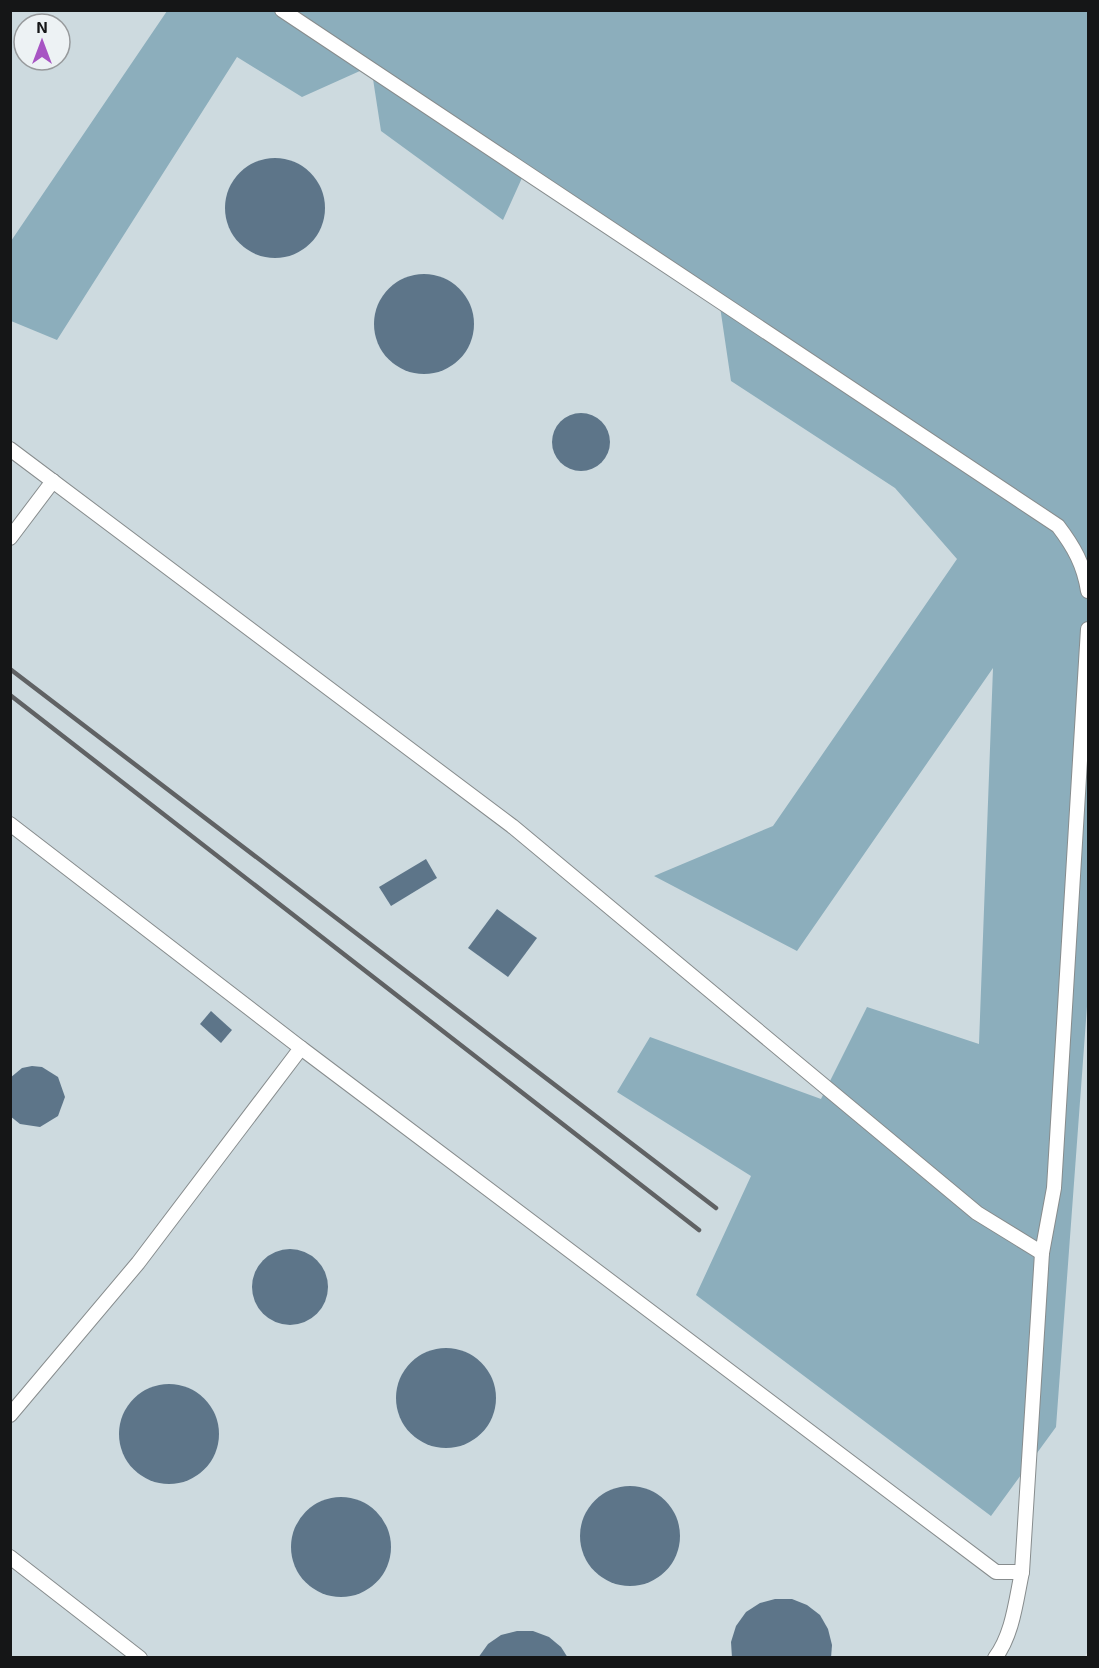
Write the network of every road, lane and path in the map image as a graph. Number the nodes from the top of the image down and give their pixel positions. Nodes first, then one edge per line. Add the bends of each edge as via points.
1 (282, 10) edge
2 (10, 448) edge
3 (53, 481) junction
4 (10, 538) edge
5 (1089, 591) edge
6 (1089, 629) edge
7 (10, 824) edge
8 (301, 1048) junction
9 (1042, 1253) junction
10 (10, 1415) edge
11 (10, 1557) edge
12 (1022, 1572) junction
13 (140, 1658) edge
14 (995, 1658) edge

1 - 5 lane via 1058,526 1075,548
2 - 3 lane
3 - 4 lane
3 - 9 lane via 512,826 977,1213
6 - 9 lane via 1054,1188
7 - 8 lane
8 - 10 lane via 138,1263
8 - 12 lane via 996,1572
9 - 12 lane
11 - 13 lane
12 - 14 lane via 1013,1618

